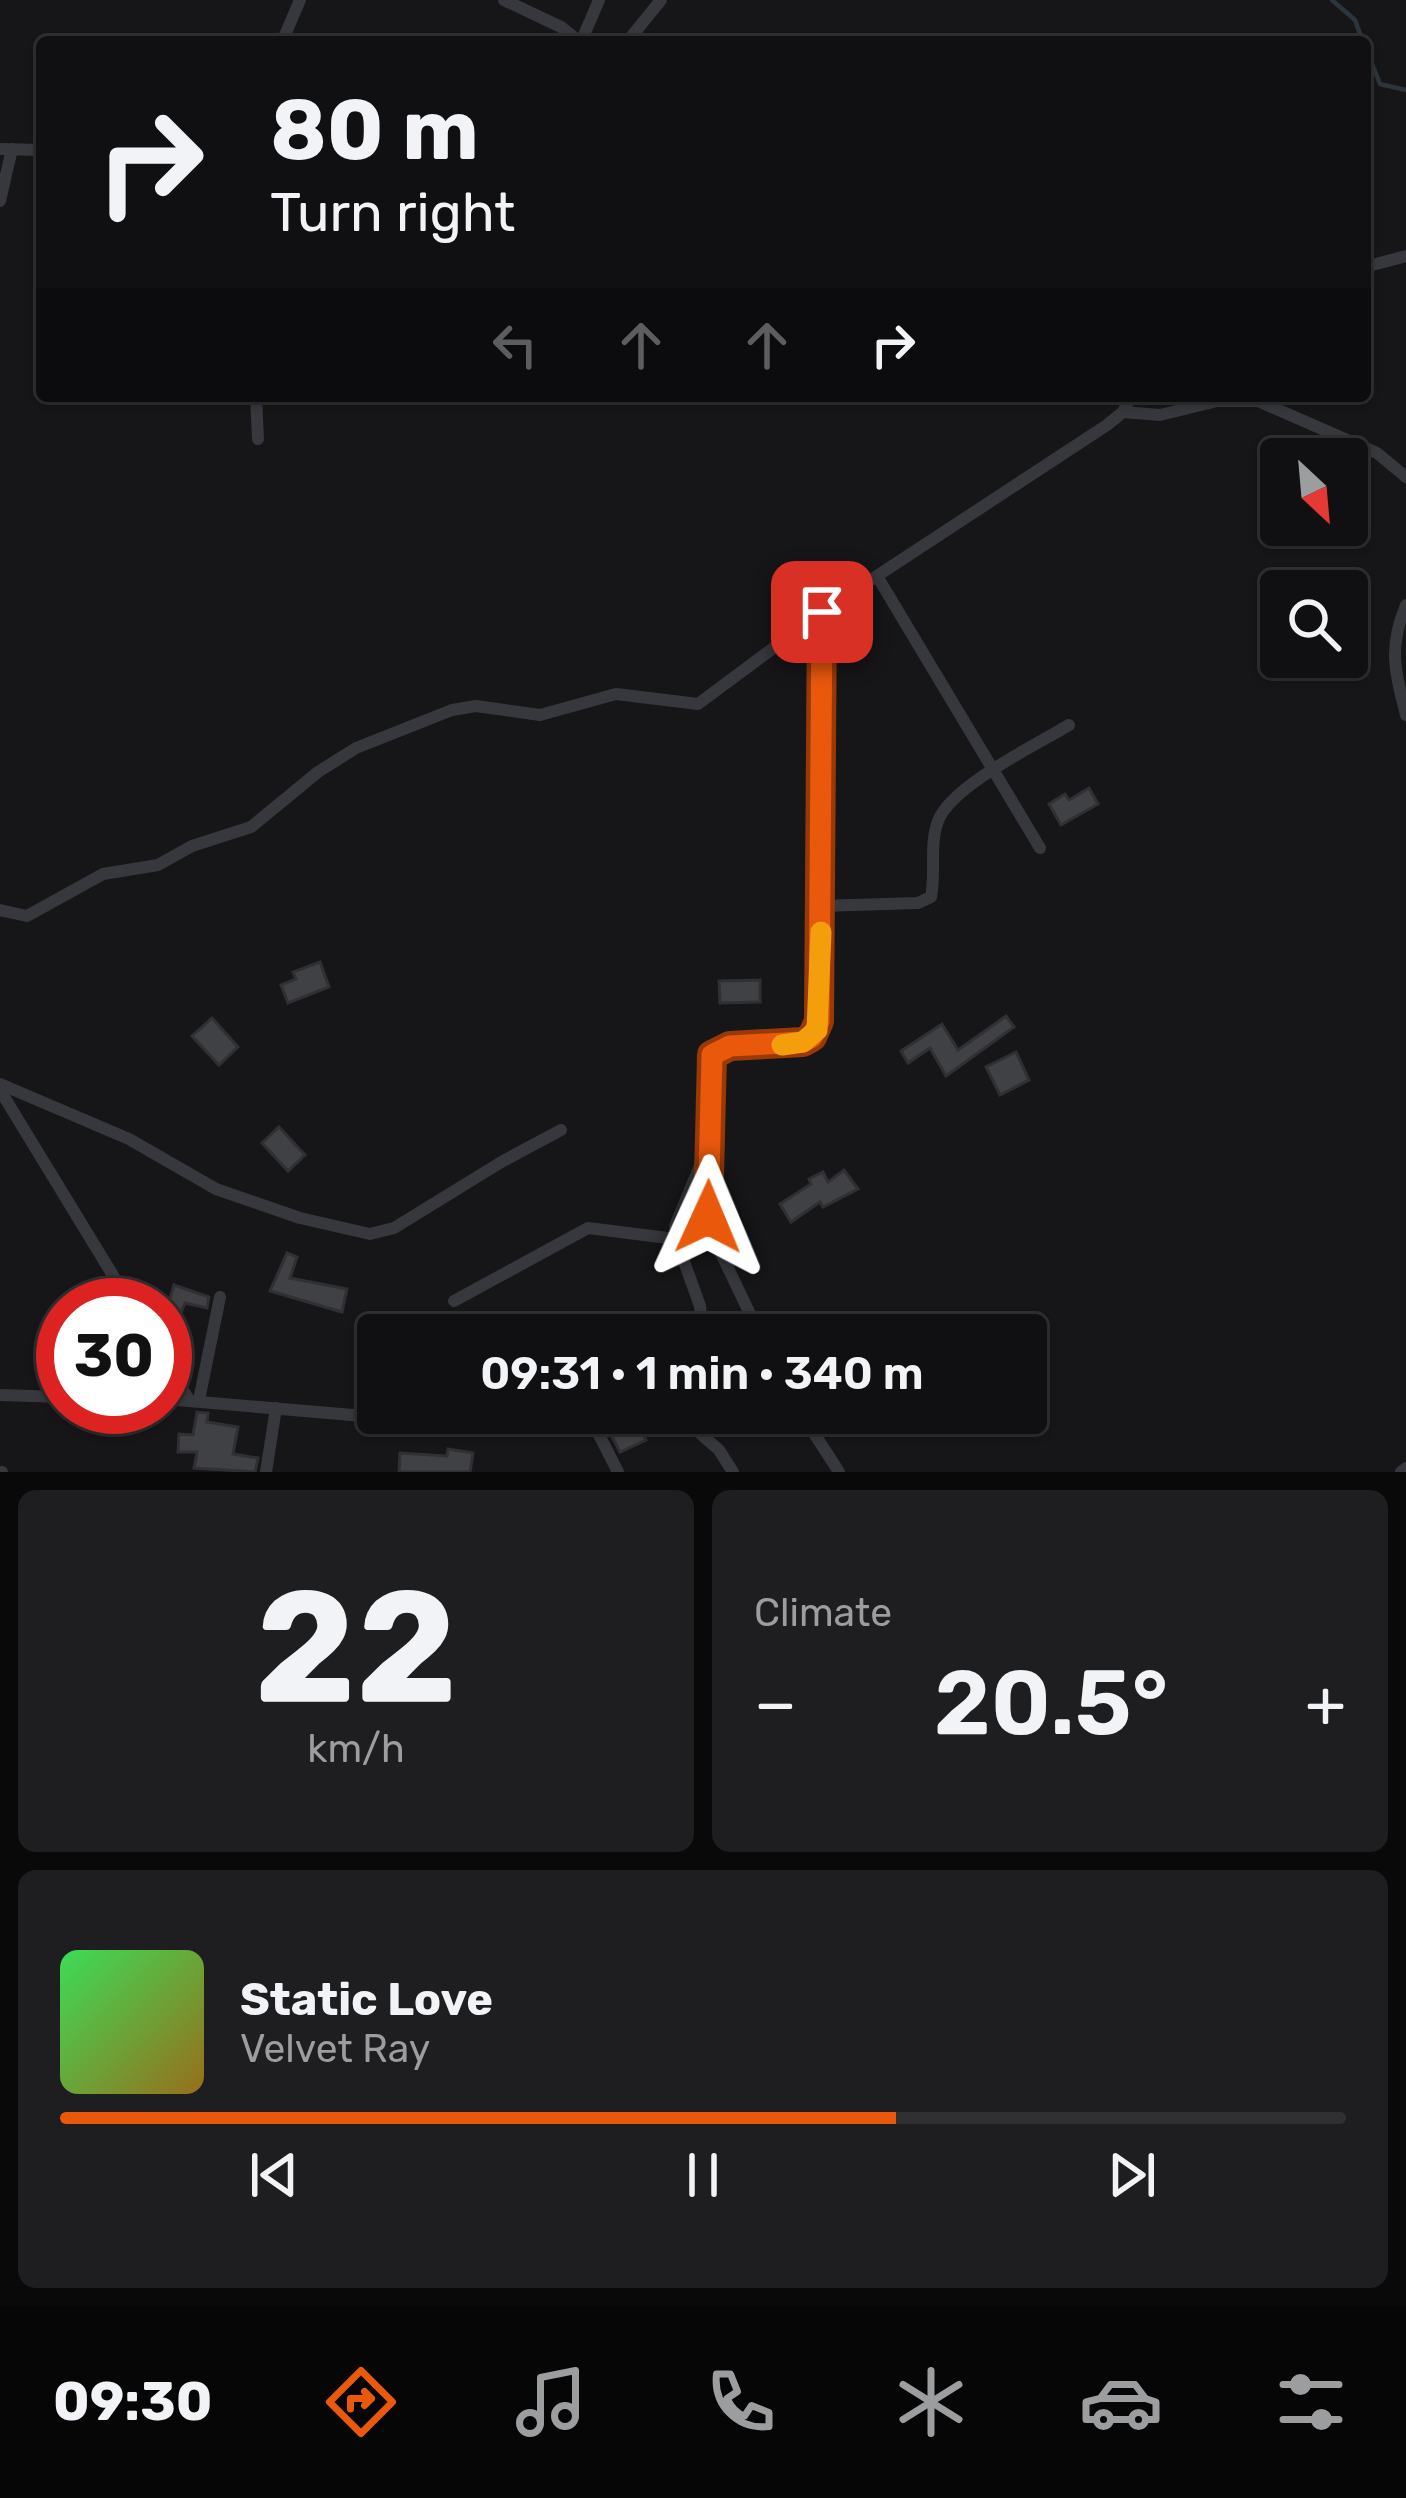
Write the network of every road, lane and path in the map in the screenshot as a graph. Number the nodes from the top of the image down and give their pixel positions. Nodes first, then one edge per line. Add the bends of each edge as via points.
1 (300, 0) edge
2 (504, 0) edge
3 (599, 0) edge
4 (661, 0) edge
5 (285, 36) edge
6 (573, 36) edge
7 (584, 36) edge
8 (632, 36) edge
9 (6, 149) edge
10 (36, 150) edge
11 (0, 201) edge
12 (1406, 256) edge
13 (1371, 265) edge
14 (256, 402) edge
15 (1128, 402) edge
16 (1210, 402) edge
17 (1256, 402) edge
18 (1123, 412) junction
19 (258, 439) dead end
20 (1406, 477) edge
21 (878, 576) junction
22 (1406, 605) edge
23 (822, 612) junction
24 (1406, 715) edge
25 (1069, 725) dead end
26 (995, 770) junction
27 (1040, 848) dead end
28 (820, 906) junction
29 (0, 910) edge
30 (0, 1087) edge
31 (561, 1130) dead end
32 (710, 1144) junction
33 (676, 1239) junction
34 (115, 1278) edge
35 (220, 1298) dead end
36 (454, 1301) dead end
37 (699, 1314) edge
38 (745, 1314) edge
39 (0, 1395) edge
40 (36, 1396) edge
41 (192, 1397) edge
42 (194, 1400) junction
43 (275, 1408) junction
44 (357, 1415) edge
45 (599, 1434) edge
46 (700, 1434) edge
47 (815, 1434) edge
48 (266, 1472) edge
49 (618, 1472) edge
50 (734, 1472) edge
51 (839, 1472) edge

1 - 5 street
2 - 6 street
3 - 7 street
4 - 8 street
9 - 10 street
9 - 11 street
12 - 13 street
14 - 19 street
15 - 18 street
16 - 18 street via 1160,416
17 - 20 street via 1377,453
18 - 21 street
21 - 23 street
21 - 26 street
22 - 24 street via 1393,657
23 - 28 street
23 - 29 street via 698,704 616,694 540,715 452,710 356,748 250,827 158,865 103,874 27,916
25 - 26 street
26 - 27 street
26 - 28 street via 939,816 931,897
28 - 32 street via 817,1030 803,1042 730,1046 712,1055
30 - 31 street via 129,1139 217,1189 370,1234 394,1228
30 - 34 street
32 - 33 street
32 - 38 street via 709,1228
33 - 36 street via 588,1228
33 - 37 street
35 - 42 street
39 - 40 street
41 - 42 street
42 - 43 street
43 - 44 street
43 - 48 street
45 - 49 street
46 - 50 street
47 - 51 street

